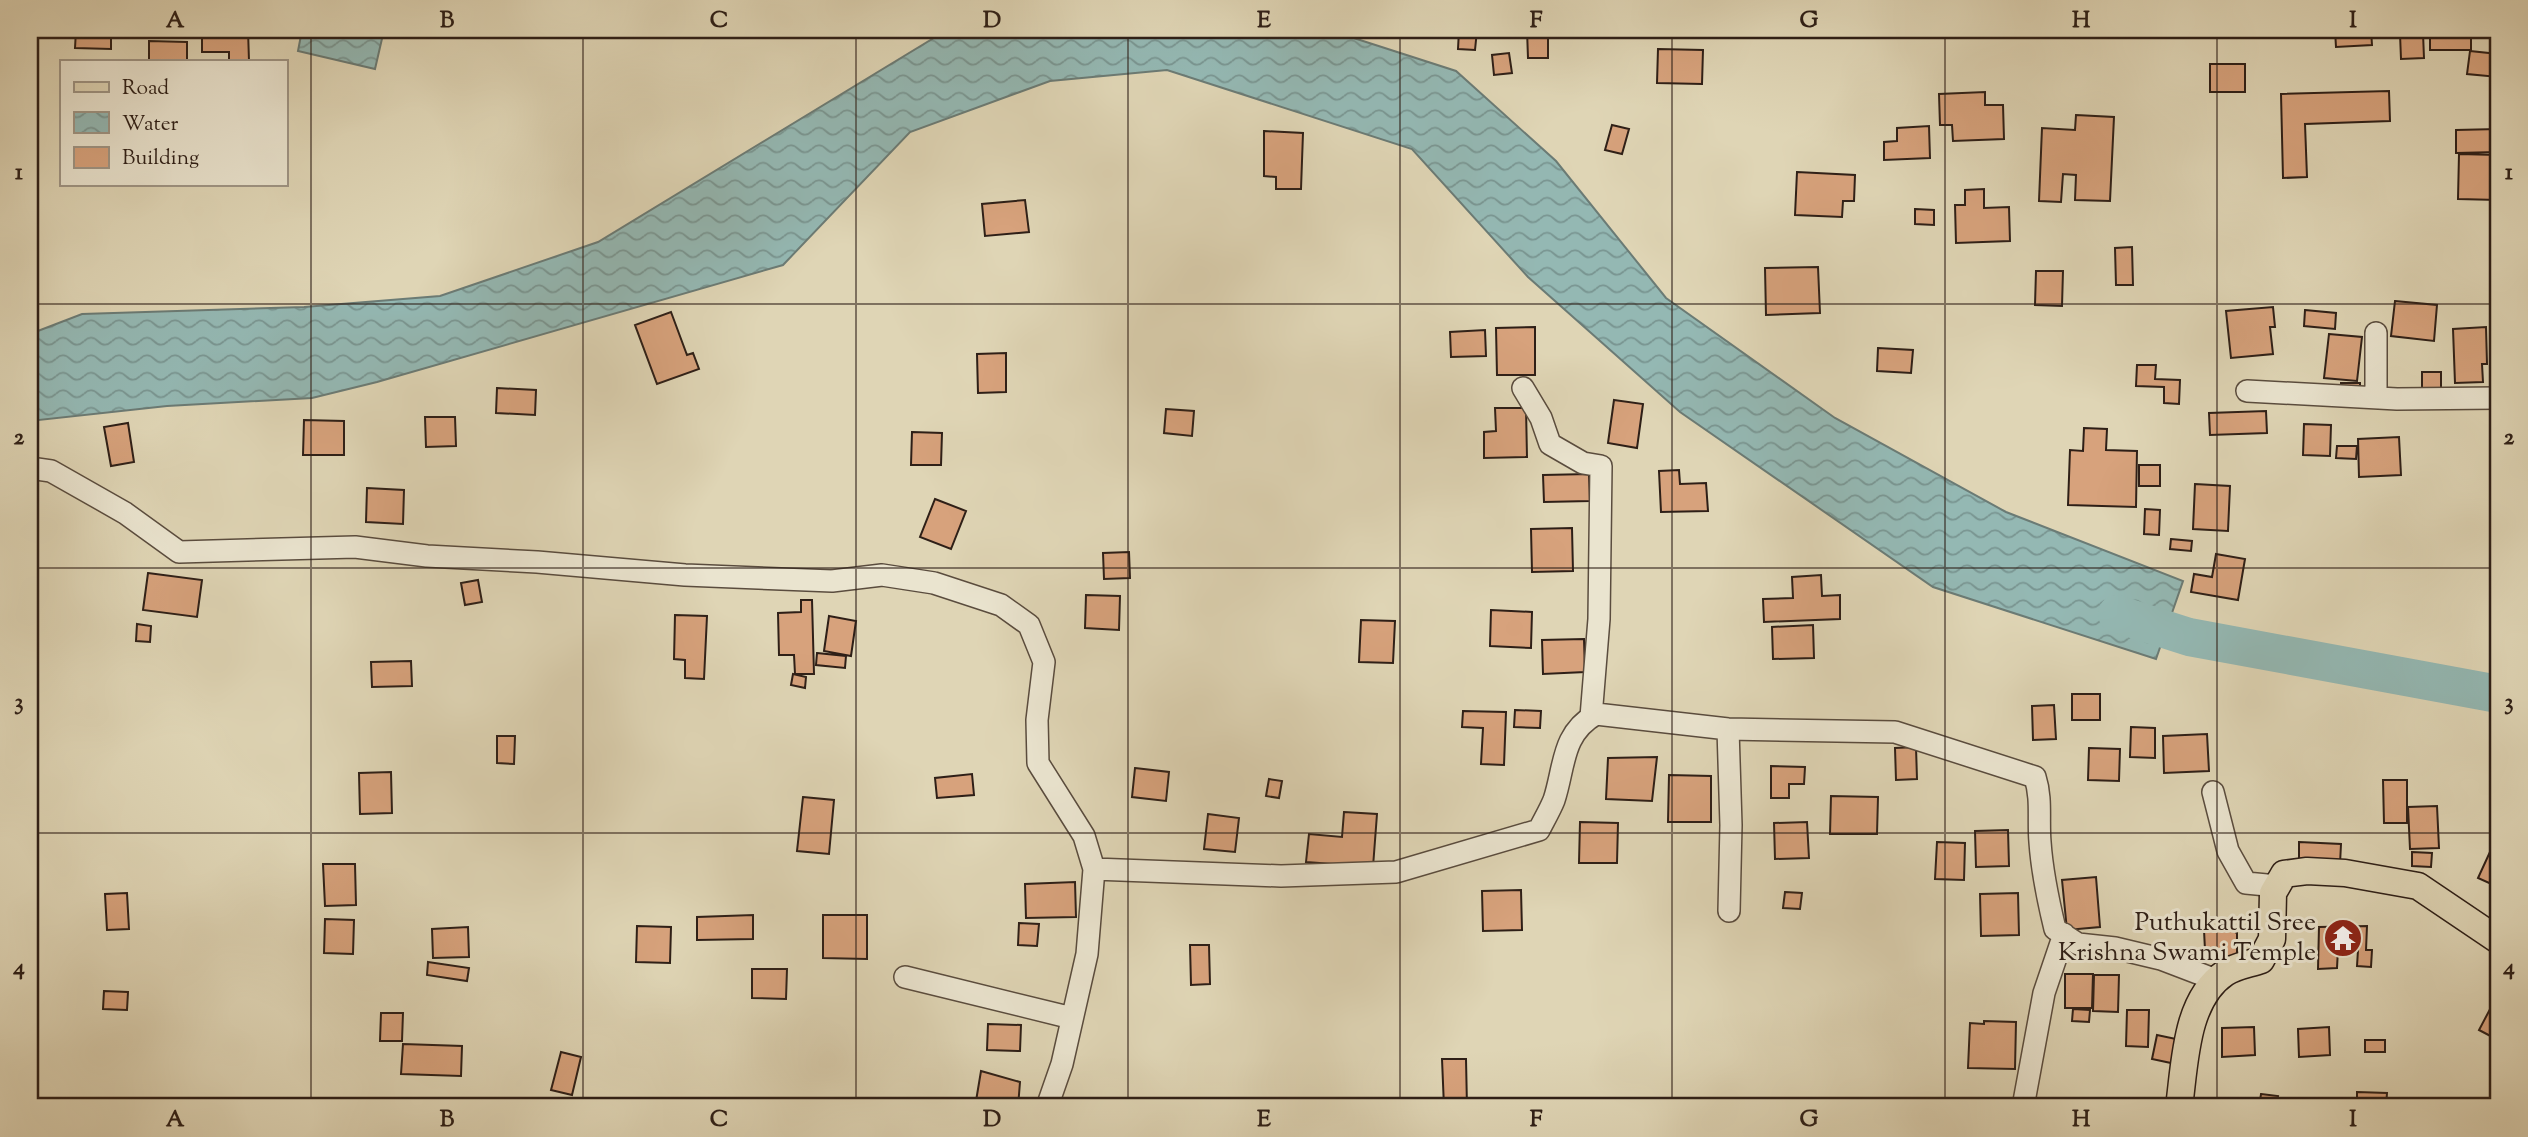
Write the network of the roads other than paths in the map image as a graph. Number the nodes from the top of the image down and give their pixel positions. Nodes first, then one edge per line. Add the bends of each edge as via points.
1 (2376, 333) dead end
2 (1523, 388) dead end
3 (2247, 391) dead end
4 (2376, 398) junction
5 (2498, 398) edge
6 (30, 468) edge
7 (1591, 717) junction
8 (1728, 729) junction
9 (2213, 792) dead end
10 (1094, 869) junction
11 (2277, 886) junction
12 (1729, 911) dead end
13 (2064, 934) junction
14 (2498, 940) edge
15 (905, 976) dead end
16 (2216, 980) junction
17 (1072, 1018) junction
18 (1047, 1107) edge
19 (2023, 1107) edge
20 (2179, 1107) edge

1 - 4 street
2 - 7 street via 1541,418 1549,444 1583,463 1601,466 1599,619
3 - 4 street
4 - 5 street
6 - 10 street via 51,471 125,513 179,552 355,547 685,575 832,581 882,575 934,583 1001,605 1029,625 1044,662 1037,720 1038,763 1084,835
7 - 8 street
7 - 10 street via 1582,722 1566,750 1553,802 1539,830 1501,842 1396,872 1281,876
8 - 12 street
8 - 13 street via 1895,732 2035,777 2047,897 2056,929
9 - 11 street via 2228,850 2246,883
10 - 17 street via 1087,954
11 - 14 main road via 2284,874 2307,870 2418,886
11 - 16 main road via 2272,939 2261,960
13 - 16 street via 2078,944 2161,959
13 - 19 street via 2044,993
15 - 17 street
16 - 20 main road via 2192,1023
17 - 18 street

